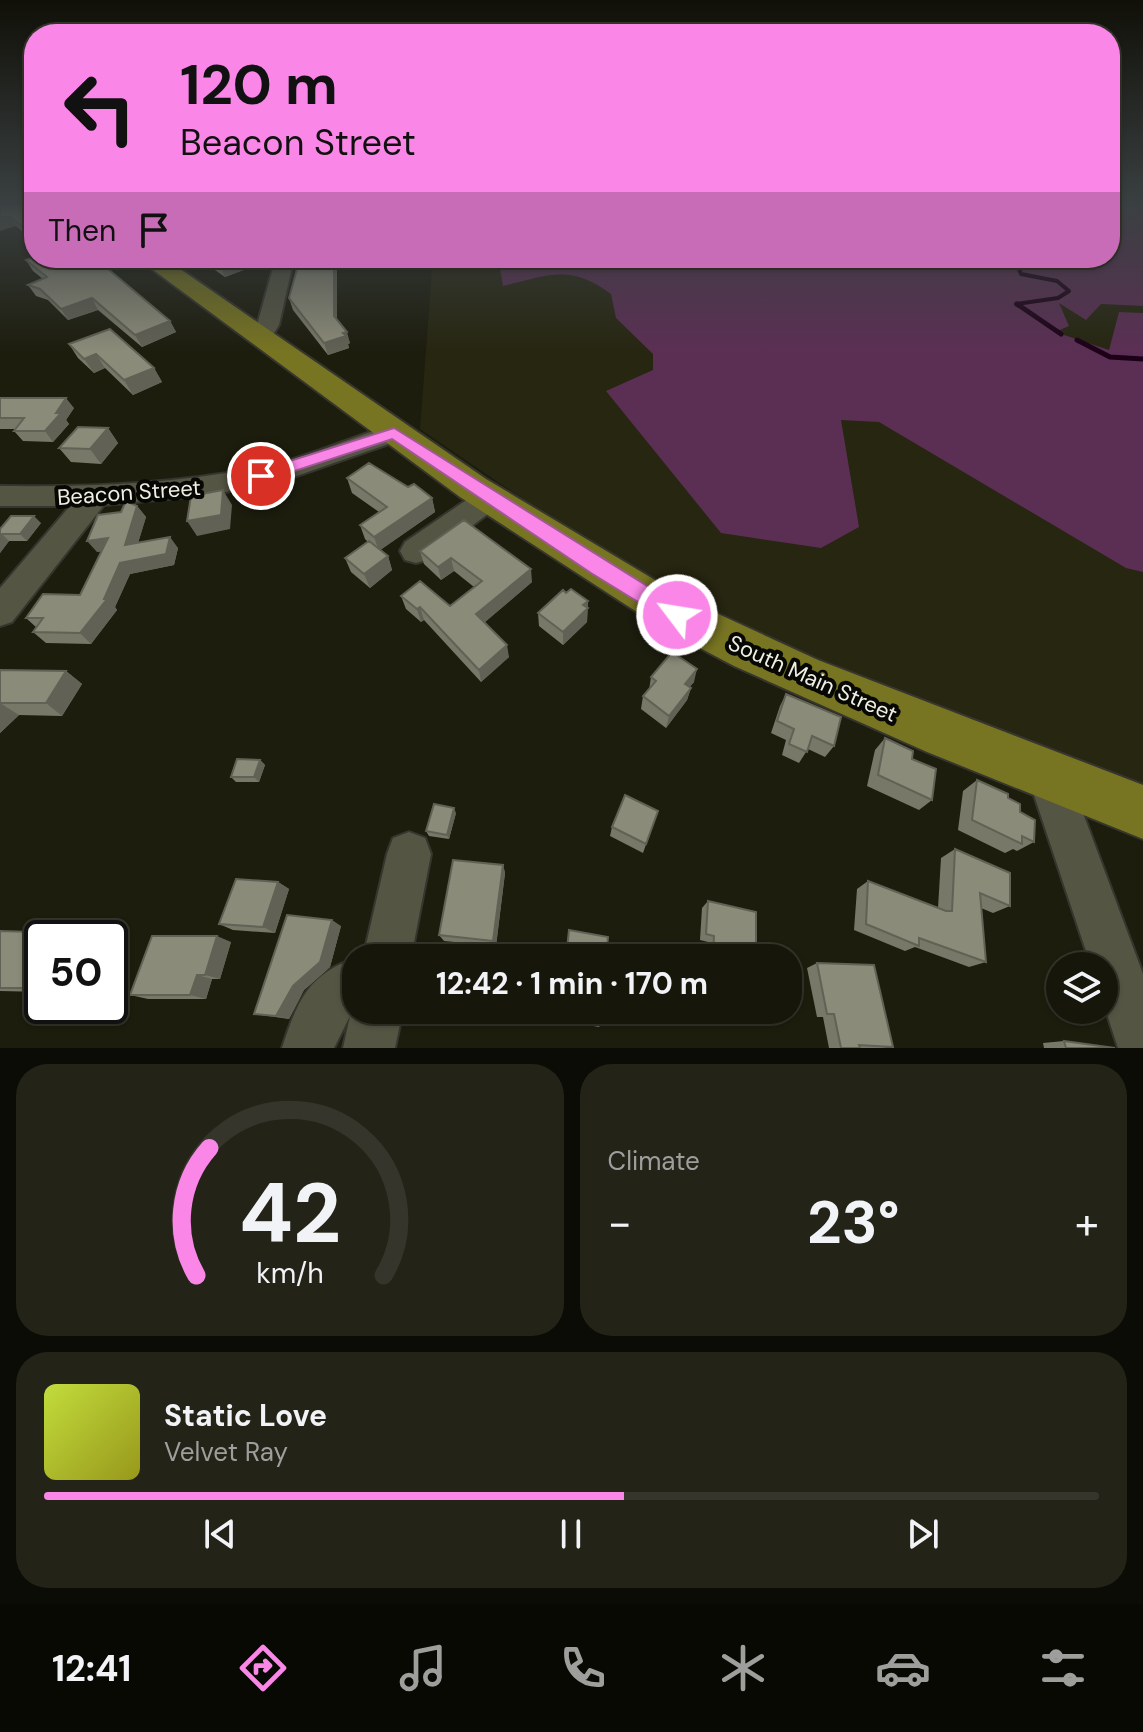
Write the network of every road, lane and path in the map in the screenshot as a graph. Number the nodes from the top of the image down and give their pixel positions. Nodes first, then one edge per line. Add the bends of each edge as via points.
1 (163, 268) edge
2 (282, 268) edge
3 (261, 336) junction
4 (394, 433) junction
5 (0, 496) edge
6 (95, 497) junction
7 (491, 497) junction
8 (416, 551) dead end
9 (0, 612) edge
10 (1050, 780) junction
11 (1143, 812) edge
12 (409, 854) dead end
13 (390, 944) edge
14 (342, 988) edge
15 (374, 1024) edge
16 (1143, 1044) edge
17 (308, 1048) edge
18 (369, 1048) edge

1 - 3 main road, South Main Street
2 - 3 street
3 - 4 main road, South Main Street
4 - 6 street, Beacon Street via 257,477 157,494
4 - 7 main road, South Main Street
5 - 6 street, Beacon Street
6 - 9 street
7 - 8 street
7 - 10 main road, South Main Street via 598,568 716,635
10 - 11 main road, South Main Street
10 - 16 street
12 - 13 street
14 - 17 street via 327,1005
15 - 18 street

